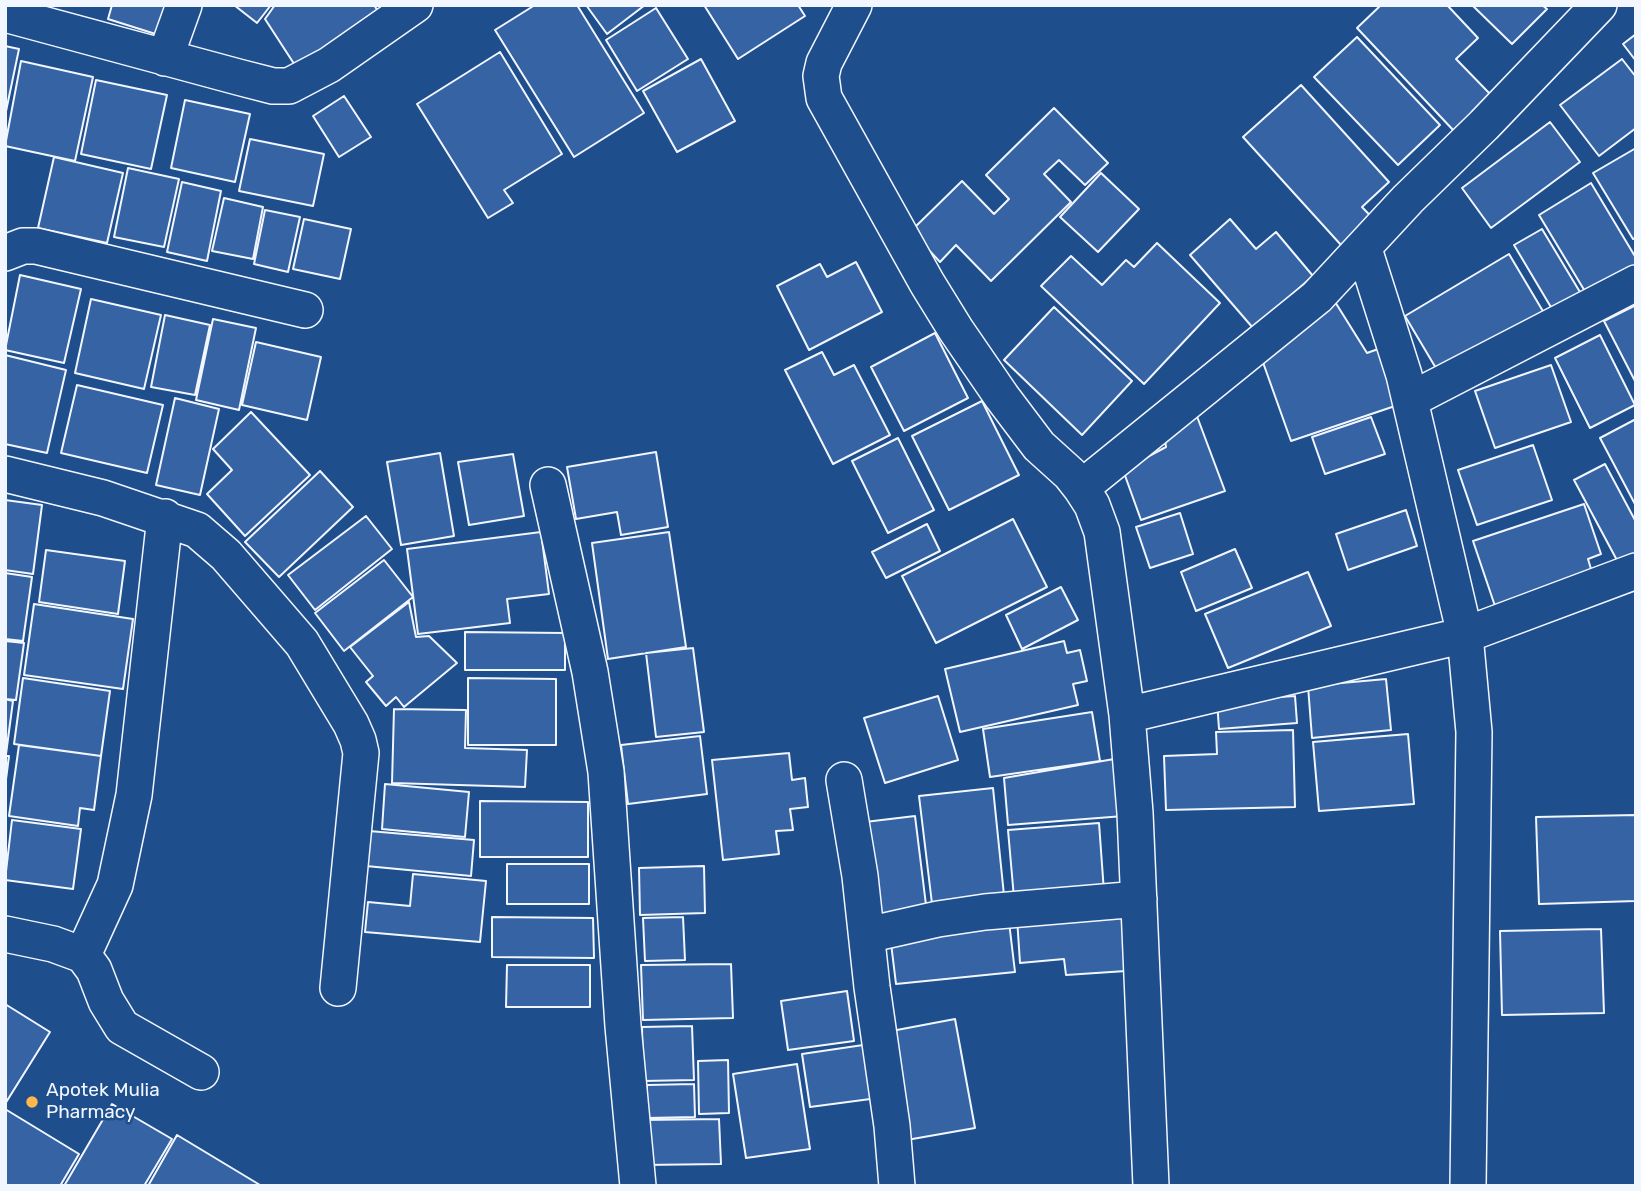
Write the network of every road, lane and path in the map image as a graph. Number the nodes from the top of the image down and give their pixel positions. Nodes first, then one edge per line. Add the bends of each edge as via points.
1 (8, 5) edge
2 (184, 5) edge
3 (415, 5) edge
4 (854, 5) edge
5 (1599, 5) edge
6 (165, 58) junction
7 (1363, 249) junction
8 (5, 253) edge
9 (1636, 283) edge
10 (305, 310) dead end
11 (1410, 400) junction
12 (5, 474) edge
13 (548, 485) dead end
14 (1081, 488) junction
15 (165, 517) junction
16 (1636, 571) edge
17 (1465, 635) junction
18 (1127, 715) junction
19 (844, 780) dead end
20 (1139, 899) junction
21 (5, 934) edge
22 (867, 935) junction
23 (83, 955) junction
24 (338, 988) dead end
25 (201, 1072) dead end
26 (638, 1186) edge
27 (897, 1186) edge
28 (1151, 1186) edge
29 (1468, 1186) edge

1 - 6 street via 5,14
2 - 6 street
3 - 6 street via 329,65 289,86
4 - 14 street via 824,63 824,98 956,330 1039,446
5 - 7 street
7 - 11 street
7 - 14 street via 1317,297
8 - 10 street via 36,246
9 - 11 street
11 - 17 street
12 - 15 street
13 - 26 street via 590,672 606,772
14 - 18 street via 1102,532
15 - 23 street via 134,795 115,885
15 - 24 street via 197,530 258,590 302,643 358,740 361,754
16 - 17 street
17 - 18 street
17 - 29 street via 1474,732
18 - 20 street
19 - 22 street
20 - 22 street via 985,912
20 - 28 street
21 - 23 street
22 - 27 street
23 - 25 street via 122,1027

